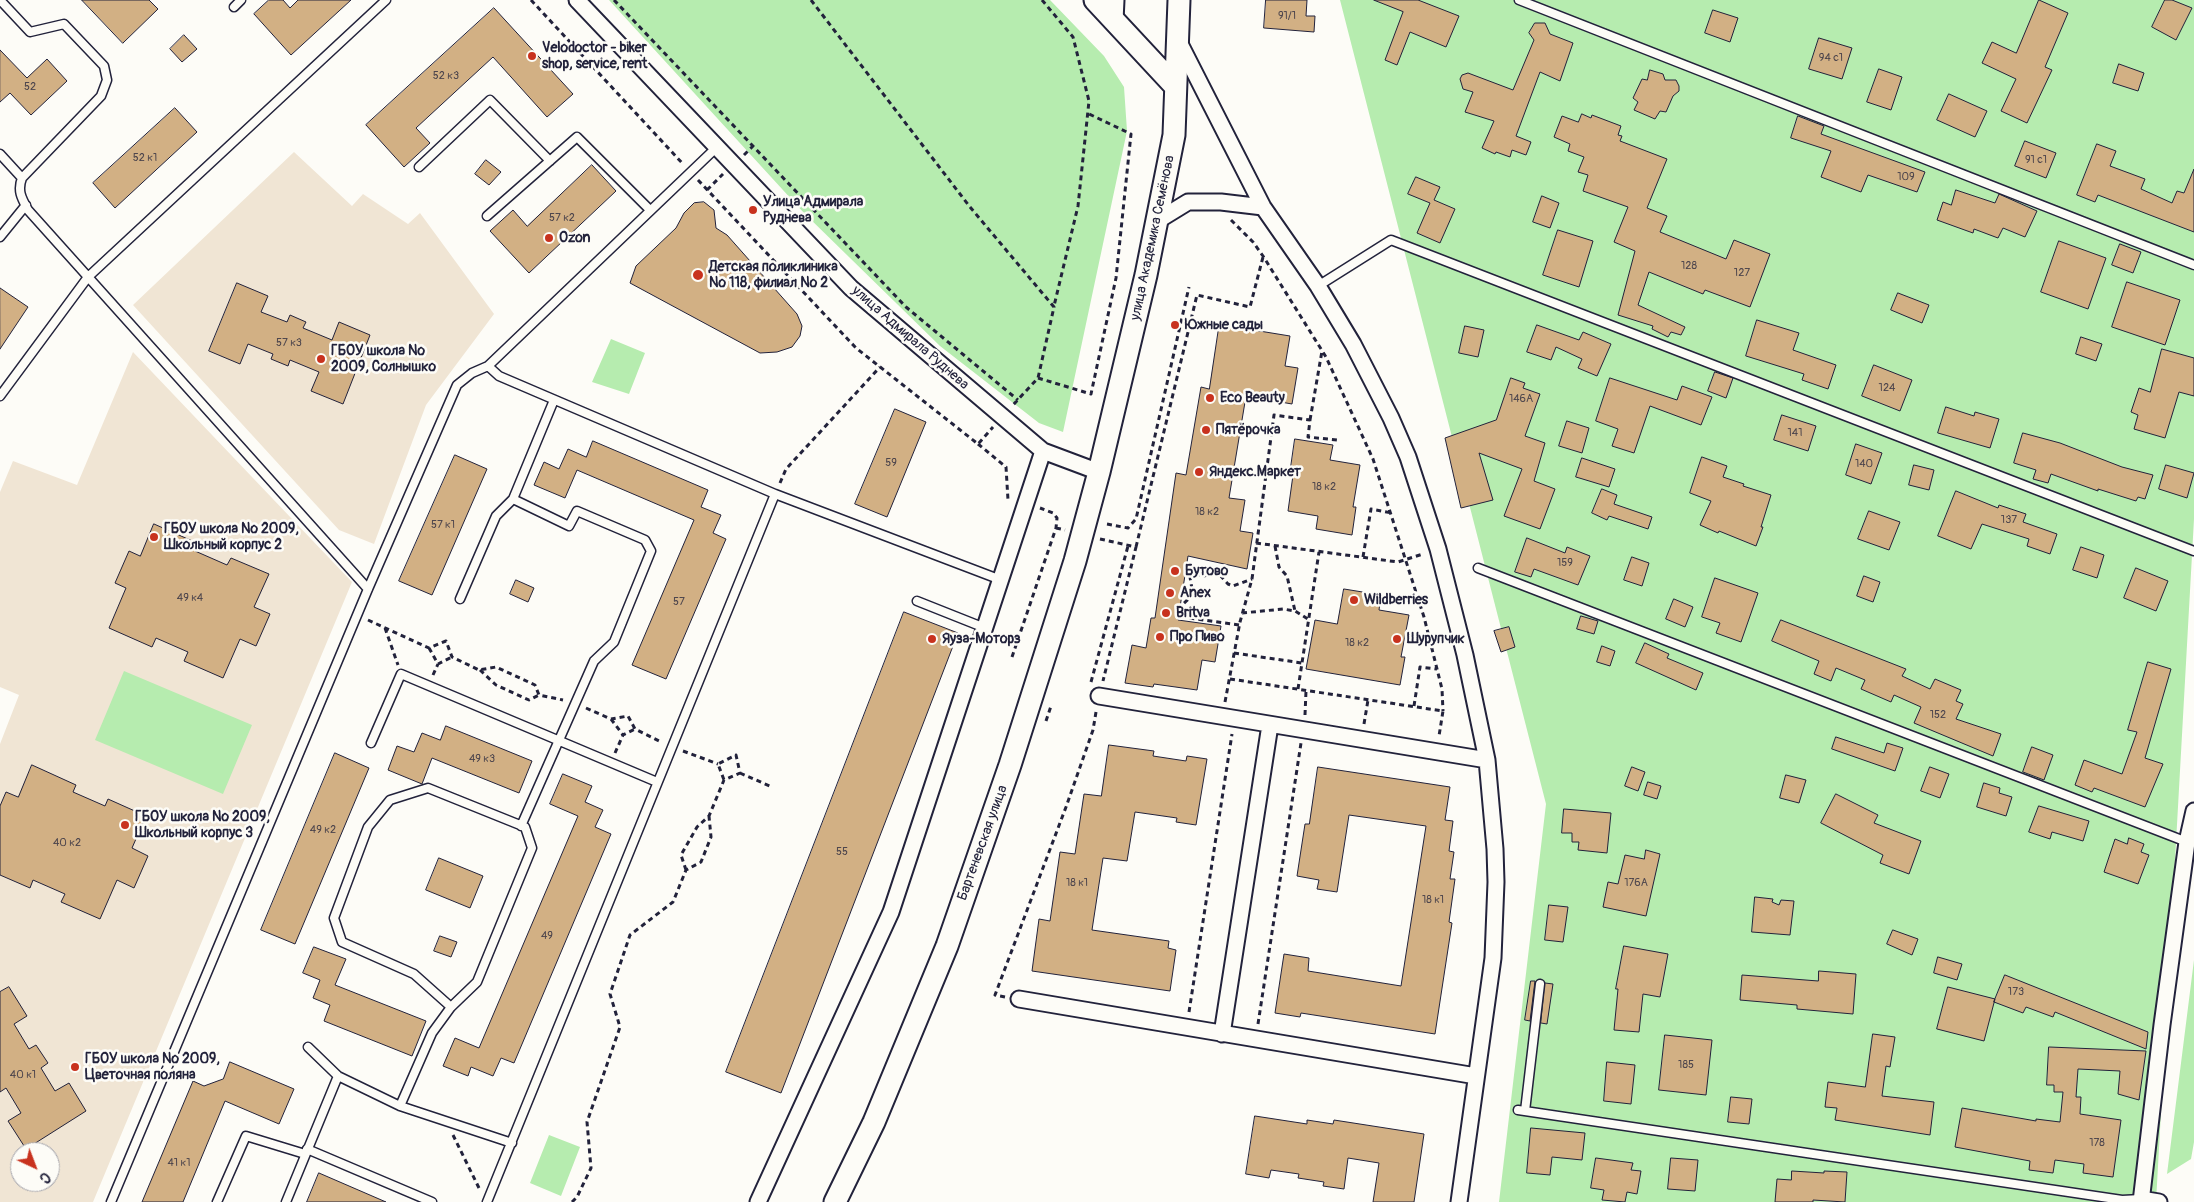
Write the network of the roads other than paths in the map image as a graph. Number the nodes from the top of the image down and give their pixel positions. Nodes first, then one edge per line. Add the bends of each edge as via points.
1 (0, 0) edge
2 (241, 0) edge
3 (386, 0) edge
4 (577, 0) edge
5 (1095, 0) edge
6 (1179, 0) edge
7 (1519, 0) edge
8 (234, 7) dead end
9 (1115, 10) edge
10 (1177, 38) junction
11 (1175, 86) junction
12 (717, 147) junction
13 (0, 154) edge
14 (550, 161) junction
15 (419, 167) dead end
16 (22, 178) junction
17 (26, 205) junction
18 (1263, 207) junction
19 (650, 210) junction
20 (487, 216) dead end
21 (1157, 221) junction
22 (0, 237) edge
23 (2194, 265) edge
24 (88, 277) junction
25 (1318, 286) junction
26 (488, 366) junction
27 (0, 396) edge
28 (554, 400) junction
29 (1043, 451) junction
30 (1099, 472) junction
31 (775, 494) junction
32 (512, 499) junction
33 (2194, 551) edge
34 (1478, 568) dead end
35 (1001, 580) junction
36 (368, 589) junction
37 (460, 598) dead end
38 (917, 600) dead end
39 (985, 628) junction
40 (1094, 693) road end
41 (1270, 725) junction
42 (558, 740) junction
43 (371, 743) dead end
44 (1487, 760) junction
45 (657, 782) junction
46 (2194, 811) edge
47 (521, 826) junction
48 (2187, 842) junction
49 (1540, 984) dead end
50 (1019, 999) road end
51 (451, 1007) junction
52 (1222, 1034) junction
53 (308, 1047) dead end
54 (338, 1076) junction
55 (1476, 1076) junction
56 (400, 1106) junction
57 (512, 1143) junction
58 (306, 1151) junction
59 (484, 1198) edge
60 (2141, 1201) edge
61 (111, 1202) edge
62 (217, 1202) edge
63 (286, 1202) edge
64 (432, 1202) edge
65 (758, 1202) edge
66 (835, 1202) edge
67 (1459, 1202) edge
68 (2159, 1202) edge

1 - 16 lane via 30,32 64,24 104,66 107,80 101,96
2 - 8 lane
3 - 24 lane
4 - 12 street, улица Адмирала Руднева
5 - 9 main road
6 - 10 main road, улица Академика Семёнова
7 - 23 lane
9 - 11 main road
10 - 11 main road, улица Академика Семёнова
10 - 18 street
11 - 21 main road, улица Академика Семёнова via 1174,135
12 - 19 lane
12 - 29 street, улица Адмирала Руднева via 852,288
13 - 16 lane
14 - 15 lane via 490,100
14 - 19 lane via 577,137
14 - 20 lane
16 - 17 lane via 19,186
17 - 22 lane
17 - 24 lane
18 - 21 street via 1188,202
18 - 25 street
19 - 26 lane
21 - 30 main road, улица Академика Семёнова
24 - 27 lane
24 - 36 lane
25 - 33 lane via 1391,240
25 - 44 street via 1391,418 1408,457 1438,549
26 - 28 lane via 499,376
26 - 36 lane via 457,385
28 - 31 lane
28 - 32 lane
29 - 30 street, улица Адмирала Руднева
29 - 35 street
30 - 66 main road, Бартеневская улица via 1075,561 1010,765 946,946 874,1122
31 - 35 lane
31 - 45 lane
32 - 37 lane via 496,516
32 - 42 lane via 569,526 577,511 645,540 651,551 614,642 594,661
34 - 48 lane
35 - 39 street
36 - 61 lane
38 - 39 lane
39 - 65 street via 891,912
40 - 41 street
41 - 44 street
41 - 52 street
42 - 43 lane via 401,674
42 - 45 lane
42 - 47 lane
44 - 55 street via 1496,849 1495,928
45 - 57 lane
46 - 48 street
47 - 51 lane via 532,848 477,982
47 - 51 lane via 428,788 390,800 368,827 334,918 342,942 414,974
48 - 60 street
49 - 60 lane via 1522,1110
50 - 52 street
51 - 56 lane via 432,1033
52 - 55 street
53 - 54 lane
54 - 56 lane
54 - 58 lane
55 - 67 street
56 - 57 lane
57 - 59 lane
58 - 62 lane via 246,1136
58 - 63 lane
58 - 64 lane
60 - 68 street

